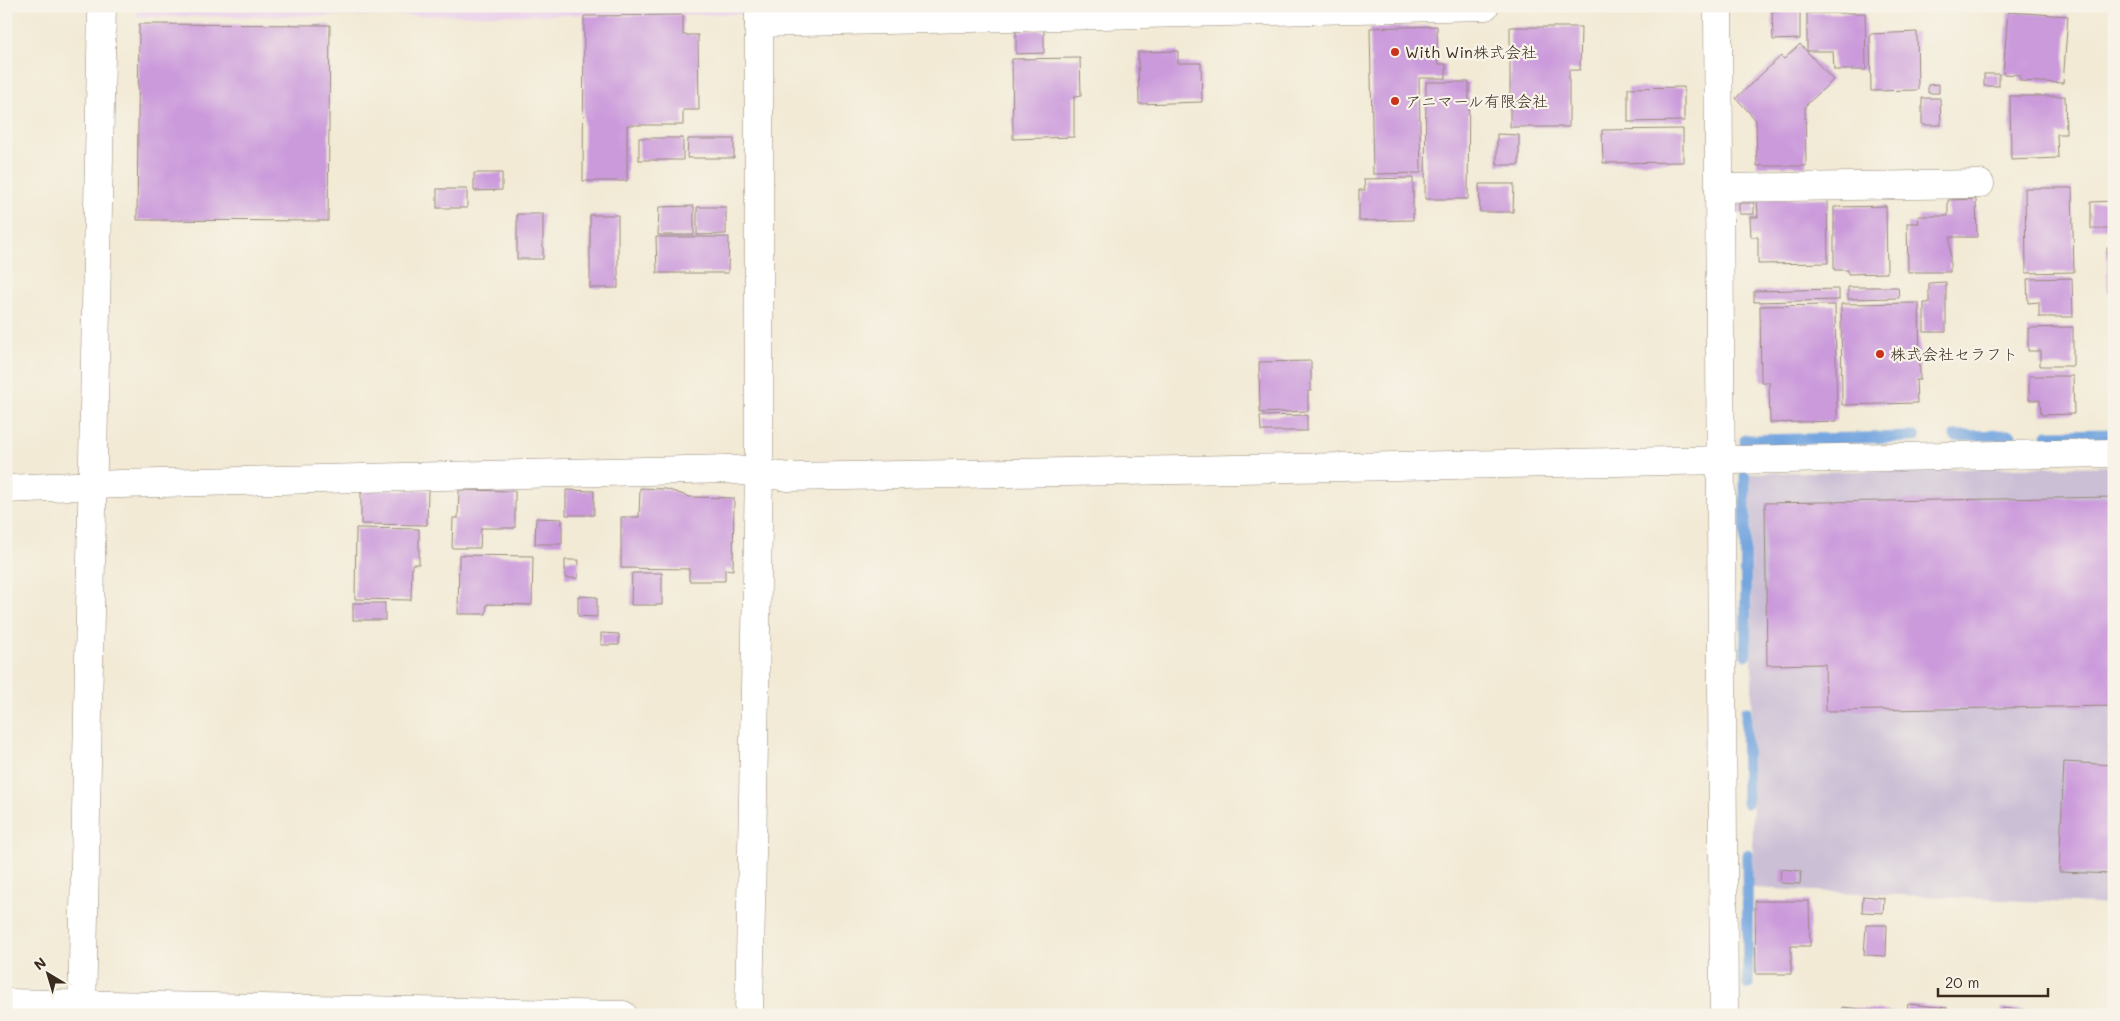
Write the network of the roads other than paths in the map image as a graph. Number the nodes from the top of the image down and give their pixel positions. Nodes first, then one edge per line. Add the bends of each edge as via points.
1 (102, 6) edge
2 (1485, 6) edge
3 (1718, 6) edge
4 (759, 14) edge
5 (1980, 184) dead end
6 (1719, 188) junction
7 (2114, 453) edge
8 (1720, 460) junction
9 (759, 472) junction
10 (93, 486) junction
11 (6, 489) edge
12 (6, 1003) edge
13 (82, 1010) edge
14 (623, 1015) edge
15 (748, 1015) edge
16 (1724, 1015) edge

1 - 10 street
2 - 4 street
3 - 6 street
4 - 9 street
5 - 6 street
6 - 8 street
7 - 8 street
8 - 9 street via 799,476
8 - 16 street
9 - 10 street via 728,469
9 - 15 street
10 - 11 street
10 - 13 street
12 - 13 street
13 - 14 street

